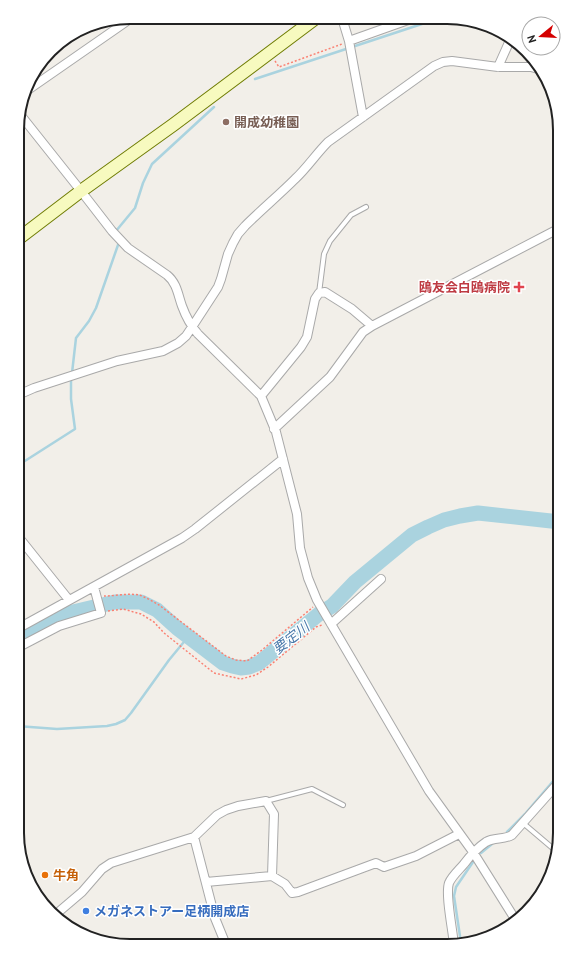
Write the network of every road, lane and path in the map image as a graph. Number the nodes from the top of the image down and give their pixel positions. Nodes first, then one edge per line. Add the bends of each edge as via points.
1 (308, 24) edge
2 (344, 24) edge
3 (396, 24) edge
4 (122, 25) edge
5 (349, 41) junction
6 (509, 44) edge
7 (273, 58) dead end
8 (498, 68) junction
9 (533, 68) edge
10 (34, 86) edge
11 (363, 117) junction
12 (25, 120) edge
13 (81, 191) junction
14 (366, 207) dead end
15 (553, 232) edge
16 (24, 234) edge
17 (319, 293) junction
18 (372, 326) junction
19 (192, 328) junction
20 (24, 392) edge
21 (261, 396) junction
22 (274, 429) junction
23 (283, 459) junction
24 (24, 544) edge
25 (382, 579) dead end
26 (94, 587) junction
27 (97, 598) junction
28 (69, 600) junction
29 (317, 600) junction
30 (101, 612) junction
31 (329, 621) junction
32 (24, 625) edge
33 (24, 644) edge
34 (553, 789) edge
35 (266, 801) junction
36 (343, 805) dead end
37 (524, 823) junction
38 (459, 834) junction
39 (194, 837) junction
40 (552, 847) edge
41 (473, 852) junction
42 (272, 876) junction
43 (206, 882) junction
44 (59, 912) edge
45 (513, 916) edge
46 (224, 939) edge
47 (453, 939) edge

1 - 13 street
2 - 5 street
3 - 5 street
4 - 10 street
5 - 7 path via 279,67
5 - 11 street
6 - 8 street
8 - 9 street
8 - 11 street via 443,62
11 - 19 street via 317,152 299,176 242,230 231,248 218,287
12 - 13 street
13 - 16 street
13 - 19 street via 125,245 172,280
14 - 17 lane via 351,215 330,241 324,254
15 - 18 street
17 - 18 street via 325,292 352,309
17 - 21 street via 315,299 307,337
18 - 22 street via 363,332 330,377
19 - 20 street via 178,343 163,351 117,361
19 - 21 street
21 - 22 street
22 - 23 street
23 - 26 street via 182,538
23 - 29 street via 297,514 300,548
24 - 28 street
25 - 31 street
26 - 27 street
26 - 28 street
27 - 29 path via 139,595 159,605 226,656 236,660 247,660 262,650 313,607
27 - 30 street
28 - 32 street
29 - 31 street
30 - 31 path via 123,609 141,614 214,673 241,679 268,668 316,627
30 - 33 street via 58,626
31 - 38 street via 429,791
34 - 37 street
35 - 36 lane via 312,789
35 - 39 street via 226,810
35 - 42 street via 274,814
37 - 40 lane
37 - 41 street via 511,836 488,841
38 - 41 street
38 - 42 street via 416,856 384,867 376,863 298,892 292,893 285,884
39 - 43 street
39 - 44 street via 111,863
41 - 45 street
41 - 47 street via 449,884 447,894
42 - 43 street
43 - 46 street

